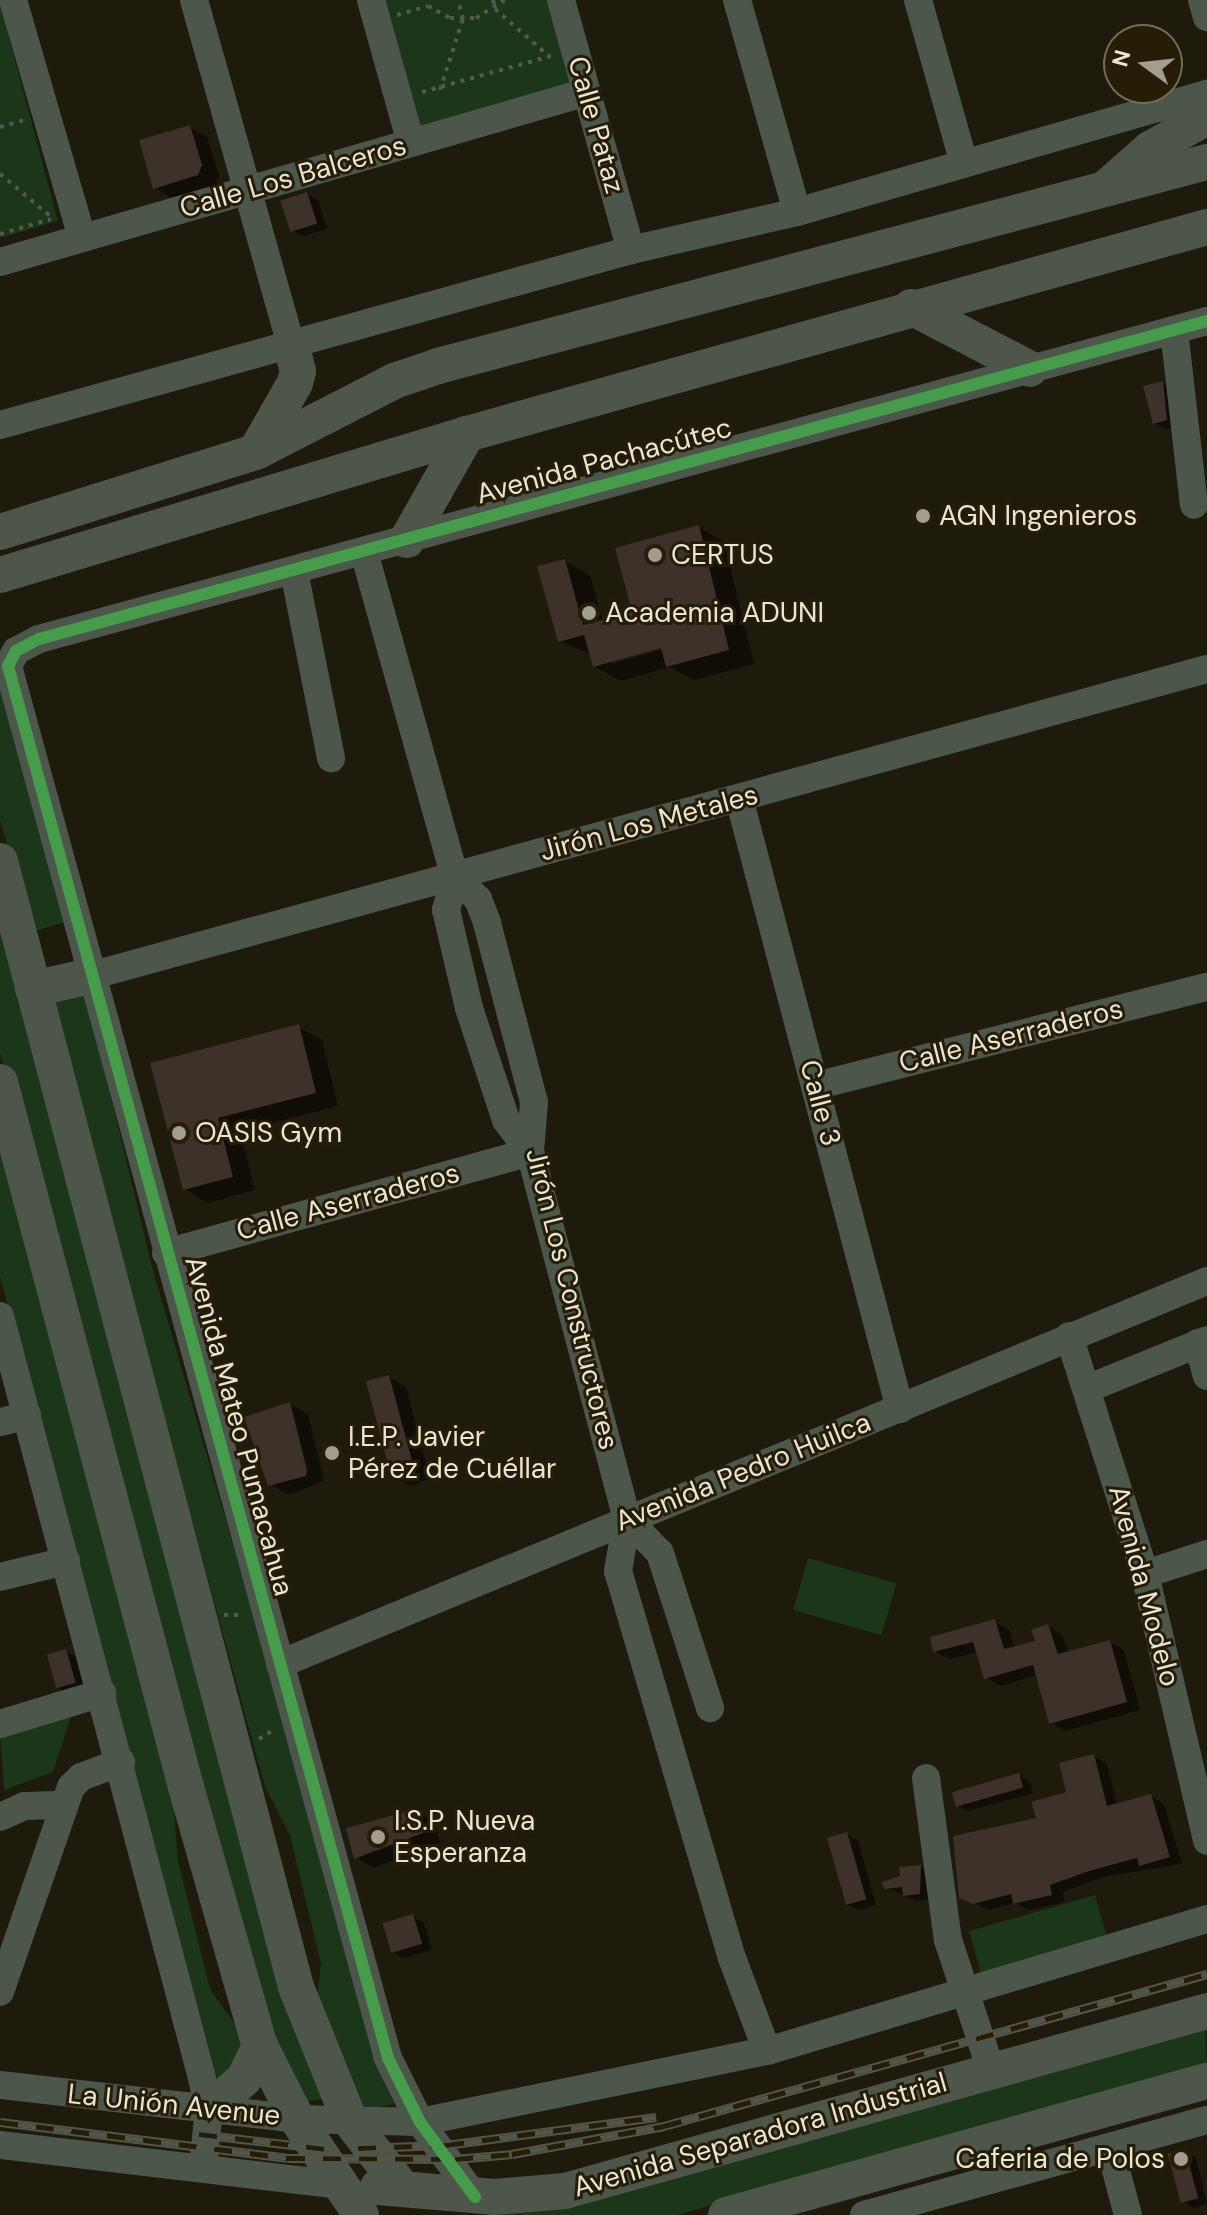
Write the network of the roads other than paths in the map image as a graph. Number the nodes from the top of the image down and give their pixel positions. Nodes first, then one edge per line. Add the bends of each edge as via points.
1 (13, 0) edge
2 (194, 0) edge
3 (561, 0) edge
4 (737, 0) edge
5 (1202, 0) edge
6 (922, 1) edge
7 (389, 12) edge
8 (1207, 17) edge
9 (587, 92) junction
10 (1207, 94) edge
11 (1207, 117) edge
12 (411, 143) junction
13 (1207, 162) edge
14 (964, 164) junction
15 (247, 190) junction
16 (1104, 191) junction
17 (797, 212) junction
18 (1207, 227) edge
19 (82, 238) junction
20 (631, 250) junction
21 (0, 262) edge
22 (911, 307) junction
23 (1207, 321) edge
24 (1174, 330) junction
25 (291, 345) junction
26 (1030, 369) junction
27 (0, 425) edge
28 (467, 434) junction
29 (256, 452) junction
30 (1194, 505) dead end
31 (0, 532) edge
32 (407, 540) junction
33 (364, 552) junction
34 (294, 571) junction
35 (0, 575) edge
36 (16, 651) joint
37 (1207, 669) edge
38 (331, 758) dead end
39 (739, 798) junction
40 (0, 861) edge
41 (455, 877) junction
42 (90, 976) junction
43 (1207, 987) edge
44 (33, 989) junction
45 (0, 1082) edge
46 (815, 1086) junction
47 (530, 1152) junction
48 (166, 1253) junction
49 (1207, 1281) edge
50 (0, 1316) edge
51 (1069, 1336) junction
52 (1202, 1342) edge
53 (1207, 1376) edge
54 (1089, 1388) junction
55 (900, 1409) junction
56 (14, 1419) edge
57 (627, 1519) junction
58 (1207, 1554) edge
59 (66, 1561) junction
60 (1145, 1574) junction
61 (0, 1577) edge
62 (280, 1664) junction
63 (216, 1682) junction
64 (102, 1693) junction
65 (162, 1698) junction
66 (710, 1708) dead end
67 (0, 1724) edge
68 (121, 1762) junction
69 (926, 1778) dead end
70 (63, 1805) junction
71 (0, 1817) edge
72 (1207, 1841) edge
73 (1207, 1919) edge
74 (0, 1992) edge
75 (965, 1992) junction
76 (1207, 2011) edge
77 (260, 2046) junction
78 (767, 2051) junction
79 (991, 2070) junction
80 (1207, 2081) edge
81 (0, 2085) edge
82 (209, 2109) junction
83 (297, 2119) junction
84 (349, 2119) junction
85 (1207, 2120) edge
86 (420, 2122) junction
87 (0, 2145) edge
88 (1110, 2148) junction
89 (203, 2167) junction
90 (342, 2185) junction
91 (398, 2202) edge
92 (481, 2206) edge
93 (881, 2213) edge
94 (361, 2215) edge
95 (726, 2215) edge
96 (1128, 2215) edge

1 - 19 street
2 - 15 street
3 - 9 street, Calle Pataz via 564,56
4 - 17 street
5 - 8 street
6 - 14 street
7 - 12 street
9 - 12 street, Calle Los Balceros
9 - 20 street, Calle Pataz
10 - 14 street
11 - 16 main road via 1150,149
12 - 15 street, Calle Los Balceros
13 - 16 main road
14 - 17 street
15 - 19 street, Calle Los Balceros
15 - 25 street
16 - 29 main road via 438,366 394,381
17 - 20 street
18 - 22 main road
19 - 21 street, Calle Los Balceros
20 - 25 street
22 - 26 main road
22 - 28 main road
23 - 24 street, Avenida Pachacútec
24 - 26 street, Avenida Pachacútec
24 - 30 street
25 - 27 street
25 - 29 main road via 298,371 295,383
26 - 32 street, Avenida Pachacútec
28 - 32 main road
28 - 35 main road
29 - 31 main road
32 - 33 street, Avenida Pachacútec
33 - 34 street, Avenida Pachacútec
33 - 41 street, Jirón Los Constructores
34 - 36 street, Avenida Pachacútec via 39,639
34 - 38 street
36 - 42 street, Avenida Mateo Pumacahua via 7,675
37 - 39 street, Jirón Los Metales
39 - 41 street, Jirón Los Metales
39 - 46 street, Calle 3
40 - 44 main road
41 - 42 street, Jirón Los Metales
41 - 47 street, Jirón Los Constructores via 478,899 487,923 534,1102
41 - 47 street via 446,910 469,1008 506,1120
42 - 44 main road
42 - 48 street, Avenida Mateo Pumacahua
43 - 46 street, Calle Aserraderos
44 - 63 main road
45 - 65 main road
46 - 55 street, Calle 3
47 - 48 street, Calle Aserraderos
47 - 57 street, Jirón Los Constructores
48 - 62 street, Avenida Mateo Pumacahua
49 - 51 street, Avenida Pedro Huilca
50 - 56 street
51 - 54 street, Avenida Modelo
51 - 55 street, Avenida Pedro Huilca
52 - 53 street
52 - 54 street
54 - 60 street, Avenida Modelo
55 - 57 street, Avenida Pedro Huilca
56 - 59 street
57 - 62 street, Avenida Pedro Huilca
57 - 66 street via 660,1553
57 - 78 street, Jirón Los Constructores via 618,1571 732,1958
58 - 60 street
59 - 61 street
59 - 64 street
60 - 72 street, Avenida Modelo
62 - 86 street, Avenida Mateo Pumacahua via 388,2058
63 - 65 main road
63 - 84 main road via 296,1987
64 - 67 street
64 - 68 street
65 - 77 main road
68 - 70 street via 81,1777
68 - 82 street
69 - 75 street via 948,1940
70 - 71 street via 25,1806
70 - 74 street
73 - 75 street
75 - 78 street
75 - 79 street
76 - 79 main road, Avenida Separadora Industrial
77 - 82 main road via 244,2079
77 - 83 main road
78 - 86 street
79 - 92 main road, Avenida Separadora Industrial via 565,2191
80 - 95 main road
81 - 82 street, La Unión Avenue
82 - 83 street, La Unión Avenue
82 - 89 street
83 - 84 street, La Unión Avenue
83 - 90 main road
84 - 86 street
84 - 91 main road
85 - 88 street
86 - 92 street, Avenida Mateo Pumacahua
87 - 89 street, La Unión Avenue
88 - 93 street
88 - 96 street
89 - 90 street, La Unión Avenue
90 - 91 main road, Avenida Separadora Industrial
90 - 94 main road
91 - 92 main road, Avenida Separadora Industrial via 437,2192

